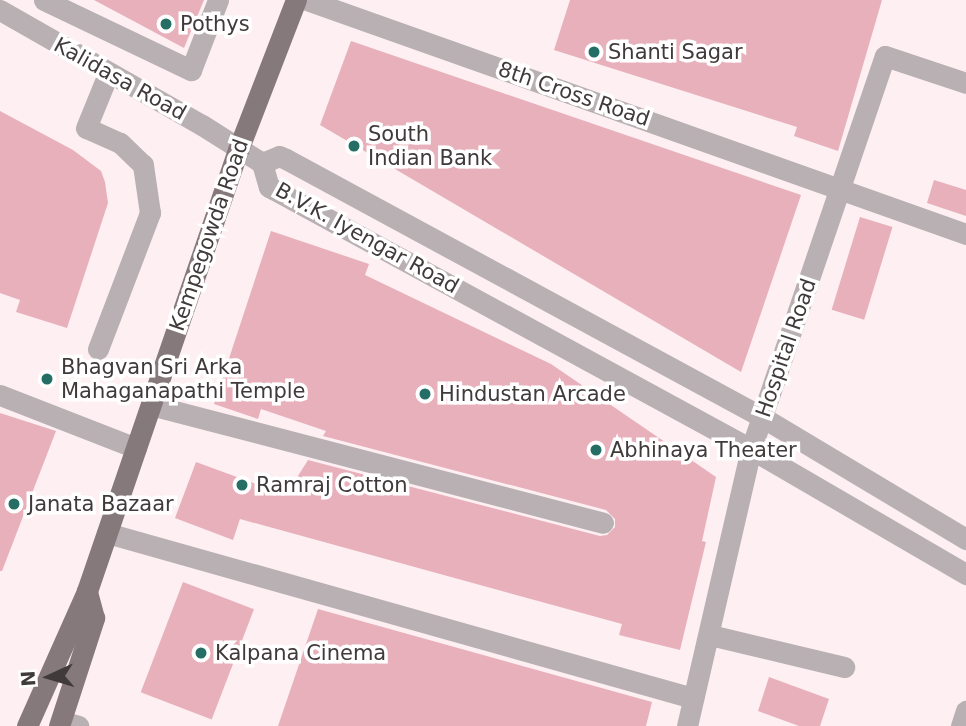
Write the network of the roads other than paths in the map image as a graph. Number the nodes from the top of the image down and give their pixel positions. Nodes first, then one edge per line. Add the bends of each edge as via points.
1 (36, 0) edge
2 (44, 0) edge
3 (218, 0) edge
4 (296, 0) edge
5 (307, 0) edge
6 (0, 10) edge
7 (24, 24) junction
8 (108, 74) junction
9 (966, 83) edge
10 (238, 150) junction
11 (262, 163) junction
12 (840, 188) junction
13 (966, 234) edge
14 (98, 349) dead end
15 (0, 395) edge
16 (150, 405) junction
17 (762, 417) junction
18 (135, 448) junction
19 (751, 449) junction
20 (603, 523) dead end
21 (107, 533) junction
22 (966, 539) edge
23 (966, 574) edge
24 (87, 591) junction
25 (710, 635) junction
26 (844, 667) dead end
27 (693, 698) junction
28 (966, 710) edge
29 (66, 724) edge
30 (27, 726) edge
31 (687, 726) edge
32 (961, 726) edge

1 - 7 street
2 - 3 street via 191,70
4 - 10 main road, Kempegowda Road
5 - 12 street, 8th Cross Road
6 - 7 street, Kalidasa Road
7 - 8 street, Kalidasa Road
8 - 10 street, Kalidasa Road
8 - 14 street via 86,128 121,143 143,165 150,213
9 - 12 street, Hospital Road via 885,56
10 - 11 street, Kalidasa Road
10 - 16 main road, Kempegowda Road
11 - 17 street, B.V.K. Iyengar Road via 279,156 286,159
11 - 19 street, B.V.K. Iyengar Road via 269,187
12 - 13 street, 8th Cross Road
12 - 17 street, Hospital Road
15 - 18 street
16 - 18 main road, Kempegowda Road
16 - 20 street
17 - 19 street, Hospital Road
17 - 22 street, B.V.K. Iyengar Road
18 - 21 main road, Kempegowda Road
19 - 23 street, B.V.K. Iyengar Road
19 - 25 street, Hospital Road
21 - 24 main road, Kempegowda Road
21 - 27 street
24 - 29 main road, Kempegowda Road via 94,618
24 - 30 main road, Kempegowda Road
25 - 26 street
25 - 27 street, Hospital Road
27 - 31 street, Hospital Road
28 - 32 street

